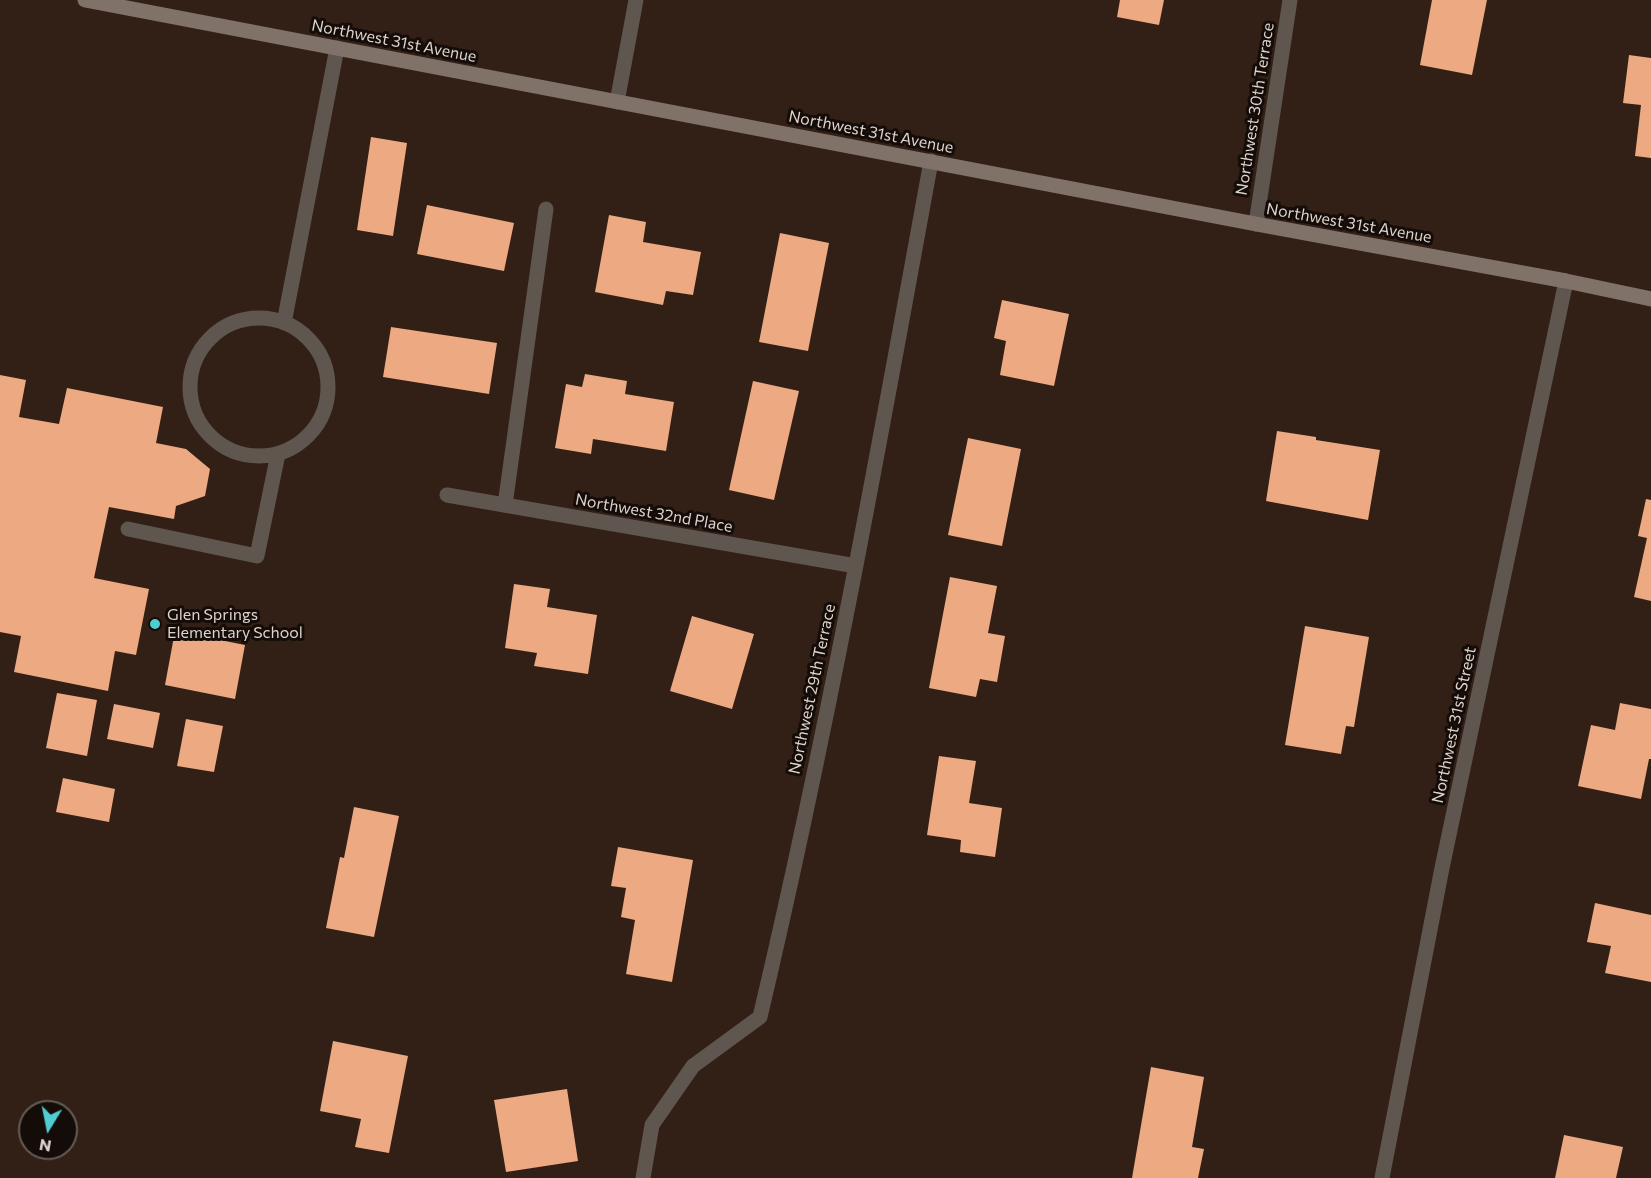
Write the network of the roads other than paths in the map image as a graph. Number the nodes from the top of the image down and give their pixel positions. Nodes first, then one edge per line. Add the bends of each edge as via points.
1 (85, 0) edge
2 (636, 0) edge
3 (1290, 0) edge
4 (337, 48) junction
5 (617, 102) junction
6 (931, 161) junction
7 (546, 209) dead end
8 (1256, 224) junction
9 (1566, 281) junction
10 (1651, 299) edge
11 (284, 322) junction
12 (278, 454) junction
13 (447, 495) dead end
14 (505, 506) junction
15 (128, 529) dead end
16 (856, 566) junction
17 (643, 1178) edge
18 (1382, 1178) edge

1 - 4 street, Northwest 31st Avenue
2 - 5 street
3 - 8 street, Northwest 30th Terrace
4 - 5 street, Northwest 31st Avenue
4 - 11 street
5 - 6 street, Northwest 31st Avenue
6 - 8 street, Northwest 31st Avenue
6 - 16 street, Northwest 29th Terrace
7 - 14 street
8 - 9 street, Northwest 31st Avenue
9 - 10 street, Northwest 31st Avenue
9 - 18 street, Northwest 31st Street via 1442,868
11 - 12 street via 303,333 317,350 326,369 328,391 314,430 298,445
11 - 12 street via 260,318 236,322 215,333 199,351 190,374 190,398 198,420 213,439 233,452
12 - 15 street via 257,556
13 - 14 street, Northwest 32nd Place
14 - 16 street, Northwest 32nd Place
16 - 17 street, Northwest 29th Terrace via 760,1017 693,1066 652,1125

